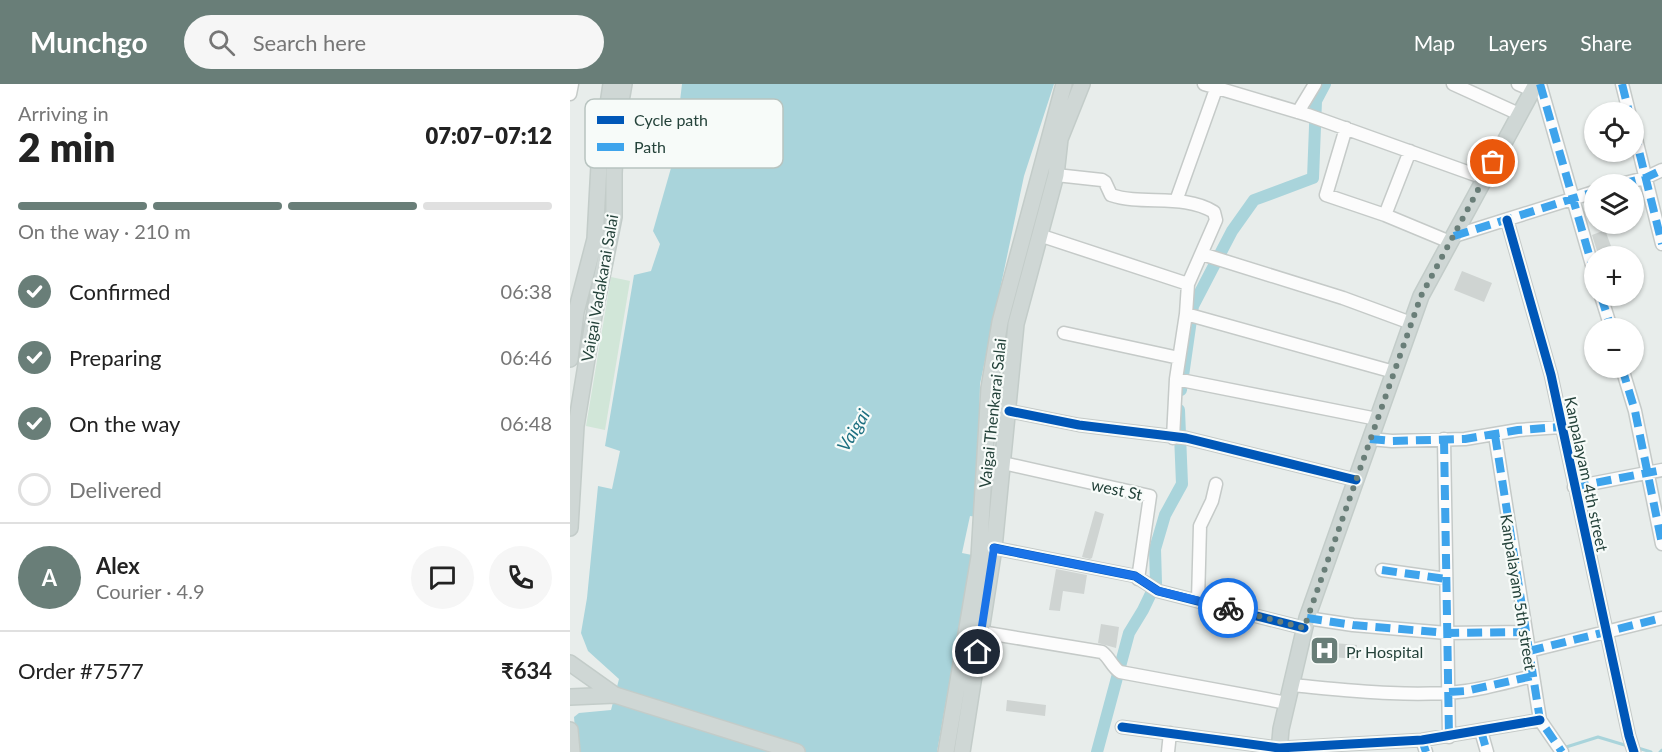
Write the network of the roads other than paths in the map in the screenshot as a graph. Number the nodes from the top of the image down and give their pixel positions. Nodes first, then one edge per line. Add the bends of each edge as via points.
1 (572, 84) edge
2 (611, 84) edge
3 (624, 84) edge
4 (1064, 84) edge
5 (1082, 84) edge
6 (1204, 84) edge
7 (1315, 84) edge
8 (1453, 84) edge
9 (1622, 84) edge
10 (1532, 85) edge
11 (1216, 89) junction
12 (1237, 89) edge
13 (570, 94) edge
14 (609, 99) edge
15 (621, 99) edge
16 (1626, 102) edge
17 (1303, 113) junction
18 (1519, 114) junction
19 (1346, 128) junction
20 (1410, 151) junction
21 (1641, 162) edge
22 (599, 168) edge
23 (614, 168) edge
24 (1662, 170) edge
25 (1056, 175) junction
26 (1484, 178) junction
27 (1645, 178) junction
28 (1584, 195) edge
29 (1573, 198) junction
30 (1176, 201) junction
31 (1385, 215) junction
32 (1507, 220) junction
33 (1039, 235) junction
34 (1452, 239) junction
35 (1662, 244) edge
36 (1587, 246) edge
37 (1212, 257) junction
38 (1188, 284) junction
39 (1192, 315) junction
40 (1411, 323) junction
41 (1064, 333) dead end
42 (1179, 358) junction
43 (570, 359) edge
44 (1394, 372) junction
45 (1625, 378) edge
46 (1182, 380) junction
47 (1009, 411) junction
48 (1377, 419) junction
49 (573, 425) edge
50 (1562, 426) junction
51 (1495, 435) junction
52 (1173, 438) junction
53 (1370, 439) junction
54 (1444, 439) junction
55 (1003, 463) junction
56 (1662, 470) edge
57 (1647, 473) junction
58 (1356, 480) junction
59 (1216, 484) dead end
60 (1574, 487) junction
61 (570, 528) edge
62 (1662, 544) edge
63 (994, 548) junction
64 (1382, 570) dead end
65 (1446, 579) junction
66 (1148, 585) junction
67 (1198, 601) junction
68 (1662, 618) edge
69 (1306, 623) junction
70 (981, 632) junction
71 (1525, 632) junction
72 (1605, 632) junction
73 (1447, 633) junction
74 (1529, 651) junction
75 (577, 666) edge
76 (1533, 676) junction
77 (1291, 685) junction
78 (1449, 692) junction
79 (615, 694) junction
80 (573, 697) edge
81 (1287, 703) junction
82 (1540, 720) junction
83 (1122, 727) dead end
84 (570, 730) edge
85 (1481, 731) junction
86 (1170, 733) junction
87 (1449, 737) junction
88 (1424, 746) edge
89 (1560, 748) edge
90 (1279, 750) edge
91 (572, 752) edge
92 (797, 752) edge
93 (946, 752) edge
94 (962, 752) edge
95 (1168, 752) edge
96 (1487, 752) edge
97 (1634, 752) edge

1 - 13 street
2 - 14 main road, Vaigai Vadakarai Salai
3 - 15 main road, Vaigai Vadakarai Salai
4 - 93 main road, Vaigai Thenkarai Salai via 1000,321 989,388 979,557
5 - 25 main road, Vaigai Thenkarai Salai via 1060,139
6 - 11 street
7 - 17 street
8 - 18 street
9 - 16 street
10 - 18 main road
10 - 29 street
11 - 12 street
11 - 30 street
12 - 17 street
17 - 19 street
18 - 26 main road
19 - 20 street
19 - 31 street via 1326,195
20 - 26 street
20 - 31 street
21 - 27 street
22 - 43 main road, Vaigai Vadakarai Salai via 595,239 576,312
23 - 49 main road, Vaigai Vadakarai Salai via 614,217
24 - 27 street
25 - 30 street via 1102,180 1111,195 1125,200
25 - 33 main road, Vaigai Thenkarai Salai
26 - 34 main road
27 - 35 street
28 - 29 street
29 - 32 street
29 - 36 street
30 - 37 street via 1214,212
31 - 34 street
32 - 34 street
32 - 50 street, Kanpalayam 4th street
33 - 38 street
33 - 47 main road, Vaigai Thenkarai Salai via 1016,324
34 - 40 main road
37 - 38 street
37 - 40 street
38 - 39 street
39 - 42 street
39 - 44 street
40 - 44 main road
41 - 42 street
42 - 46 street
44 - 48 main road
45 - 57 street
46 - 48 street
46 - 52 street
47 - 52 street
47 - 55 main road, Vaigai Thenkarai Salai
48 - 53 main road
49 - 61 main road, Vaigai Vadakarai Salai
50 - 51 street
50 - 60 street, Kanpalayam 4th street
51 - 54 street
51 - 71 street, Kanpalayam 5th street
52 - 58 street
53 - 54 street
53 - 58 main road
54 - 65 street
55 - 63 main road, Vaigai Thenkarai Salai
55 - 66 street, west St via 1150,496
56 - 57 street
57 - 60 street
57 - 62 street
58 - 69 main road
59 - 67 street via 1200,526
60 - 72 street, Kanpalayam 4th street
63 - 66 street via 1135,576
63 - 70 main road, Vaigai Thenkarai Salai
64 - 65 street
65 - 73 street
66 - 67 street
67 - 69 street
68 - 72 street
69 - 73 street
69 - 77 main road
70 - 81 street via 1094,650 1106,655 1117,670
70 - 94 main road, Vaigai Thenkarai Salai
71 - 73 street
71 - 74 street, Kanpalayam 5th street
72 - 74 street
72 - 97 street, Kanpalayam 4th street
73 - 78 street
74 - 76 street, Kanpalayam 5th street
75 - 79 main road
76 - 78 street
76 - 82 street, Kanpalayam 5th street
77 - 78 street via 1357,692
77 - 81 main road
78 - 87 street
79 - 80 main road
79 - 92 main road
81 - 90 main road
82 - 85 street
82 - 89 street, Kanpalayam 5th street
83 - 86 street
84 - 91 main road
85 - 87 street
85 - 96 street
86 - 90 street
86 - 95 street
87 - 88 street
88 - 90 street

